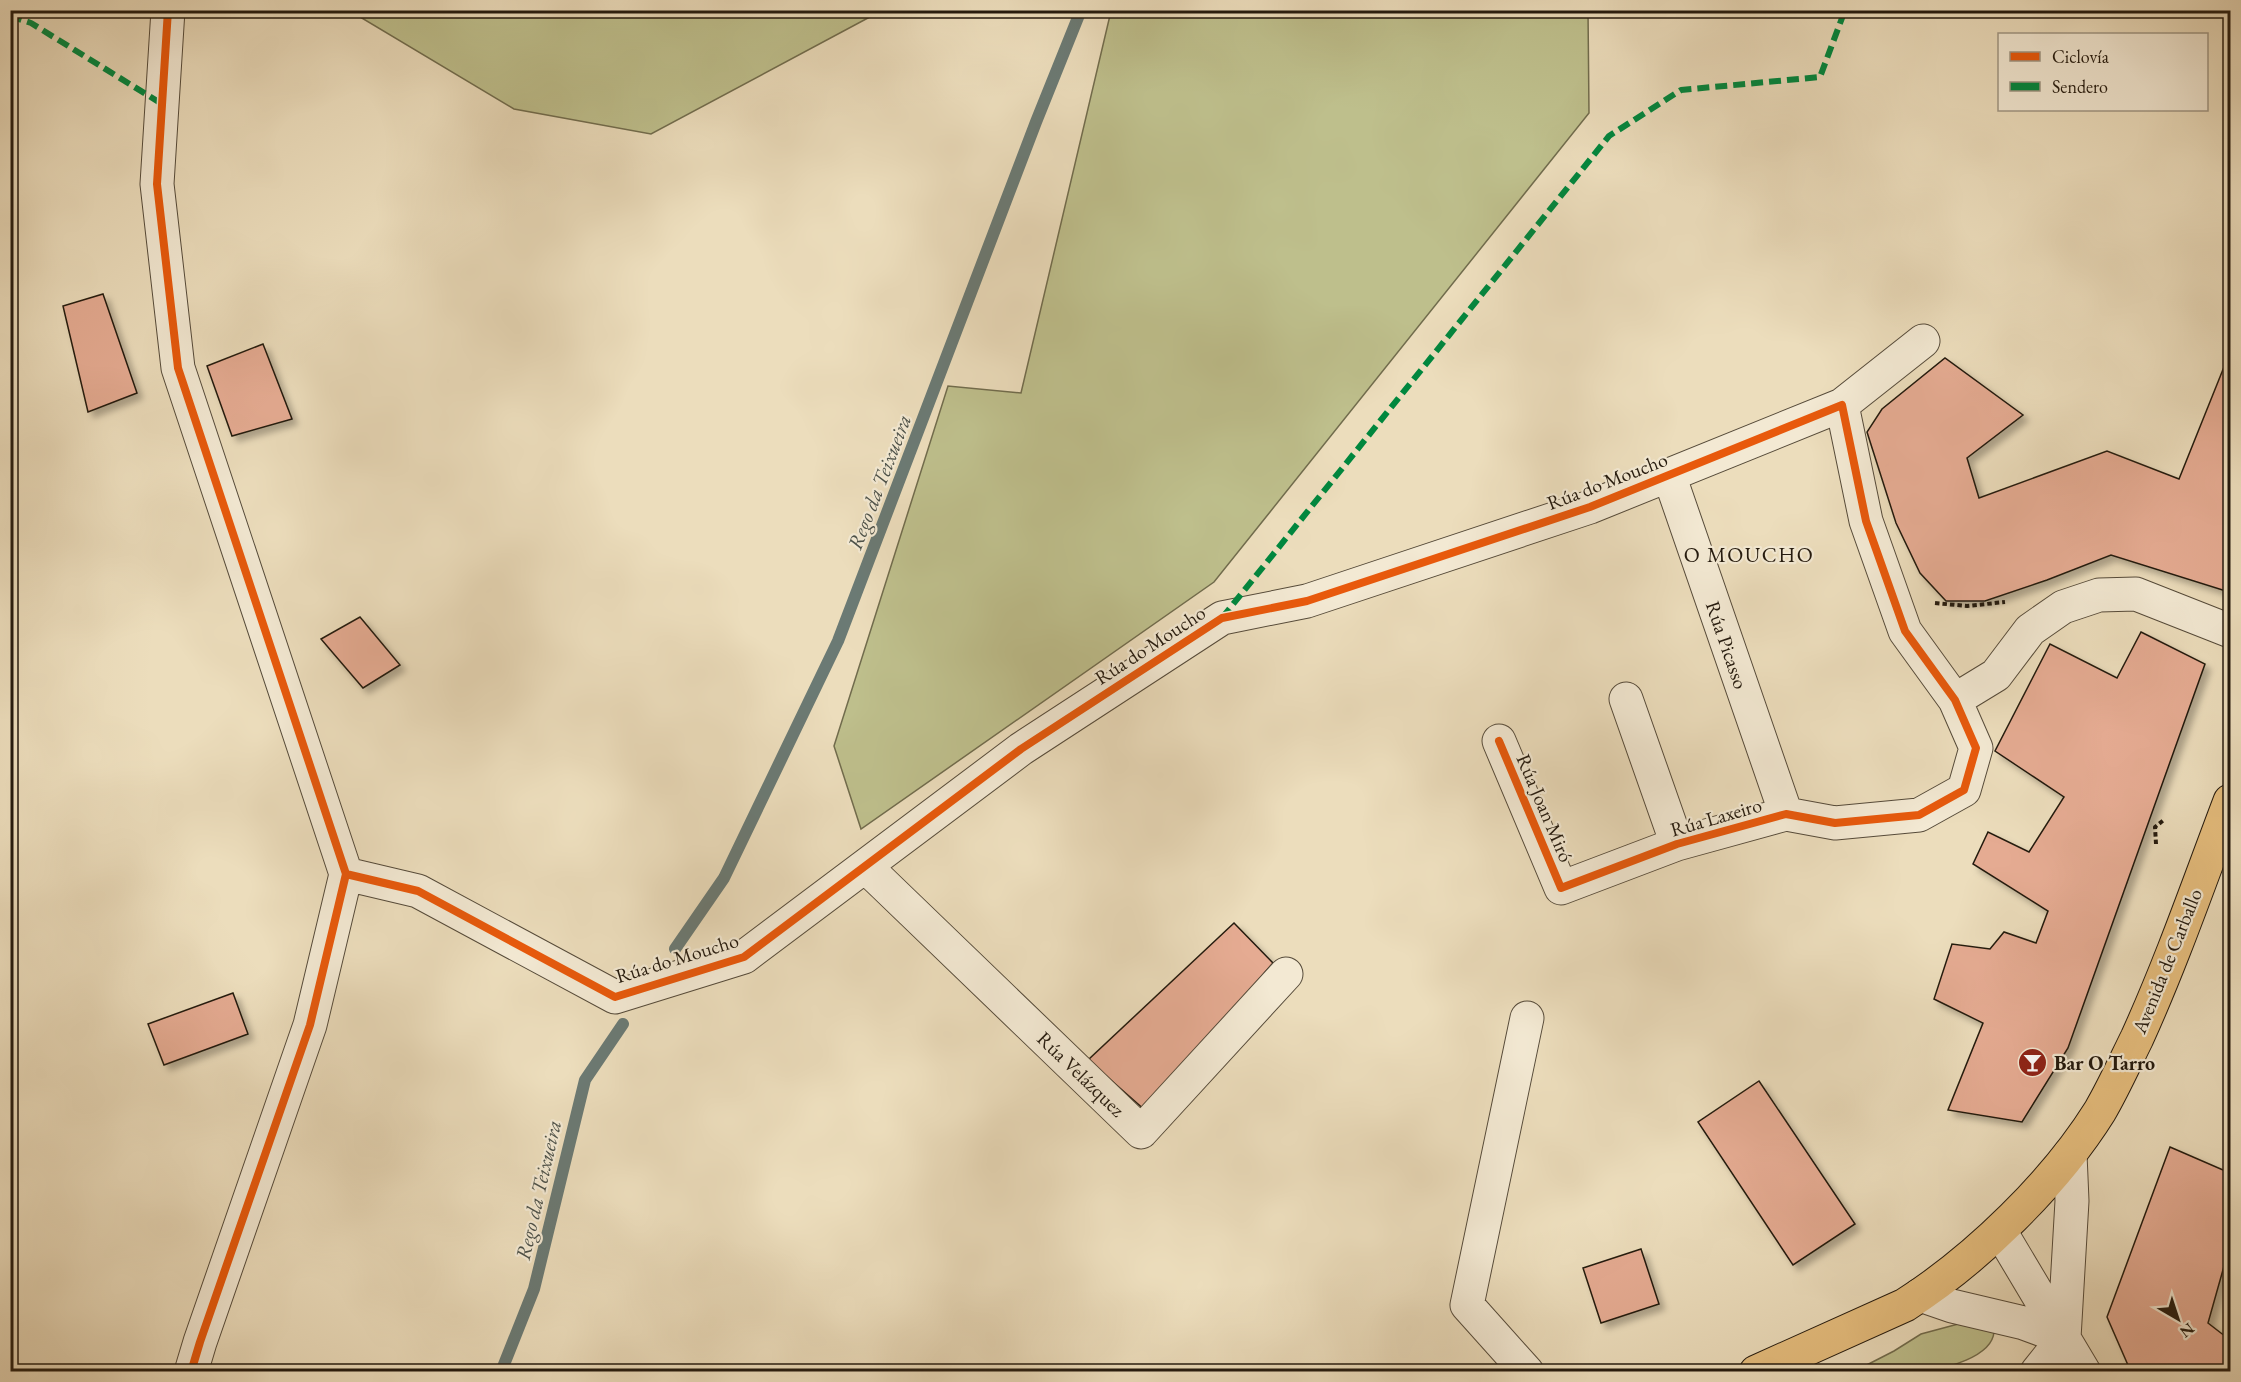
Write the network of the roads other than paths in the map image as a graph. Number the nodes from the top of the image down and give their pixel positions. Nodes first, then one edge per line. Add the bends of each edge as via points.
1 (168, 10) edge
2 (1923, 341) dead end
3 (1842, 405) junction
4 (1669, 475) junction
5 (2230, 631) edge
6 (1626, 699) dead end
7 (1955, 700) junction
8 (1499, 741) dead end
9 (2230, 801) edge
10 (1786, 814) junction
11 (1677, 844) junction
12 (866, 867) junction
13 (346, 874) junction
14 (1561, 888) joint
15 (1286, 974) dead end
16 (1527, 1018) dead end
17 (2070, 1154) junction
18 (2000, 1231) junction
19 (1920, 1295) junction
20 (2064, 1338) junction
21 (191, 1371) edge
22 (1527, 1371) edge
23 (1756, 1371) edge
24 (2037, 1371) edge
25 (2084, 1371) edge

1 - 13 street via 157,184 178,368
2 - 3 street, Rúa do Moucho
3 - 4 street, Rúa do Moucho
3 - 7 street via 1866,521 1905,631
4 - 10 street, Rúa Picasso
4 - 12 street, Rúa do Moucho via 1590,507 1307,601 1222,618 1021,749
5 - 7 street via 2136,594 2099,595 2062,607 2030,630 1996,675
6 - 11 street
7 - 10 street, Rúa Laxeiro via 1976,748 1964,790 1919,815 1835,823
8 - 14 street, Rúa Joan Miró
9 - 17 main road, Avenida de Carballo via 2159,990 2117,1080
10 - 11 street, Rúa Laxeiro
11 - 14 street, Rúa Laxeiro
12 - 13 street, Rúa do Moucho via 744,957 615,997 418,891
12 - 15 street, Rúa Velázquez via 1141,1132
13 - 21 street via 310,1025
16 - 22 street via 1467,1305
17 - 18 main road, Avenida de Carballo
17 - 20 street via 2072,1201
18 - 19 main road, Avenida de Carballo
18 - 20 street
19 - 20 street
19 - 23 main road, Avenida de Carballo
20 - 24 street
20 - 25 street

